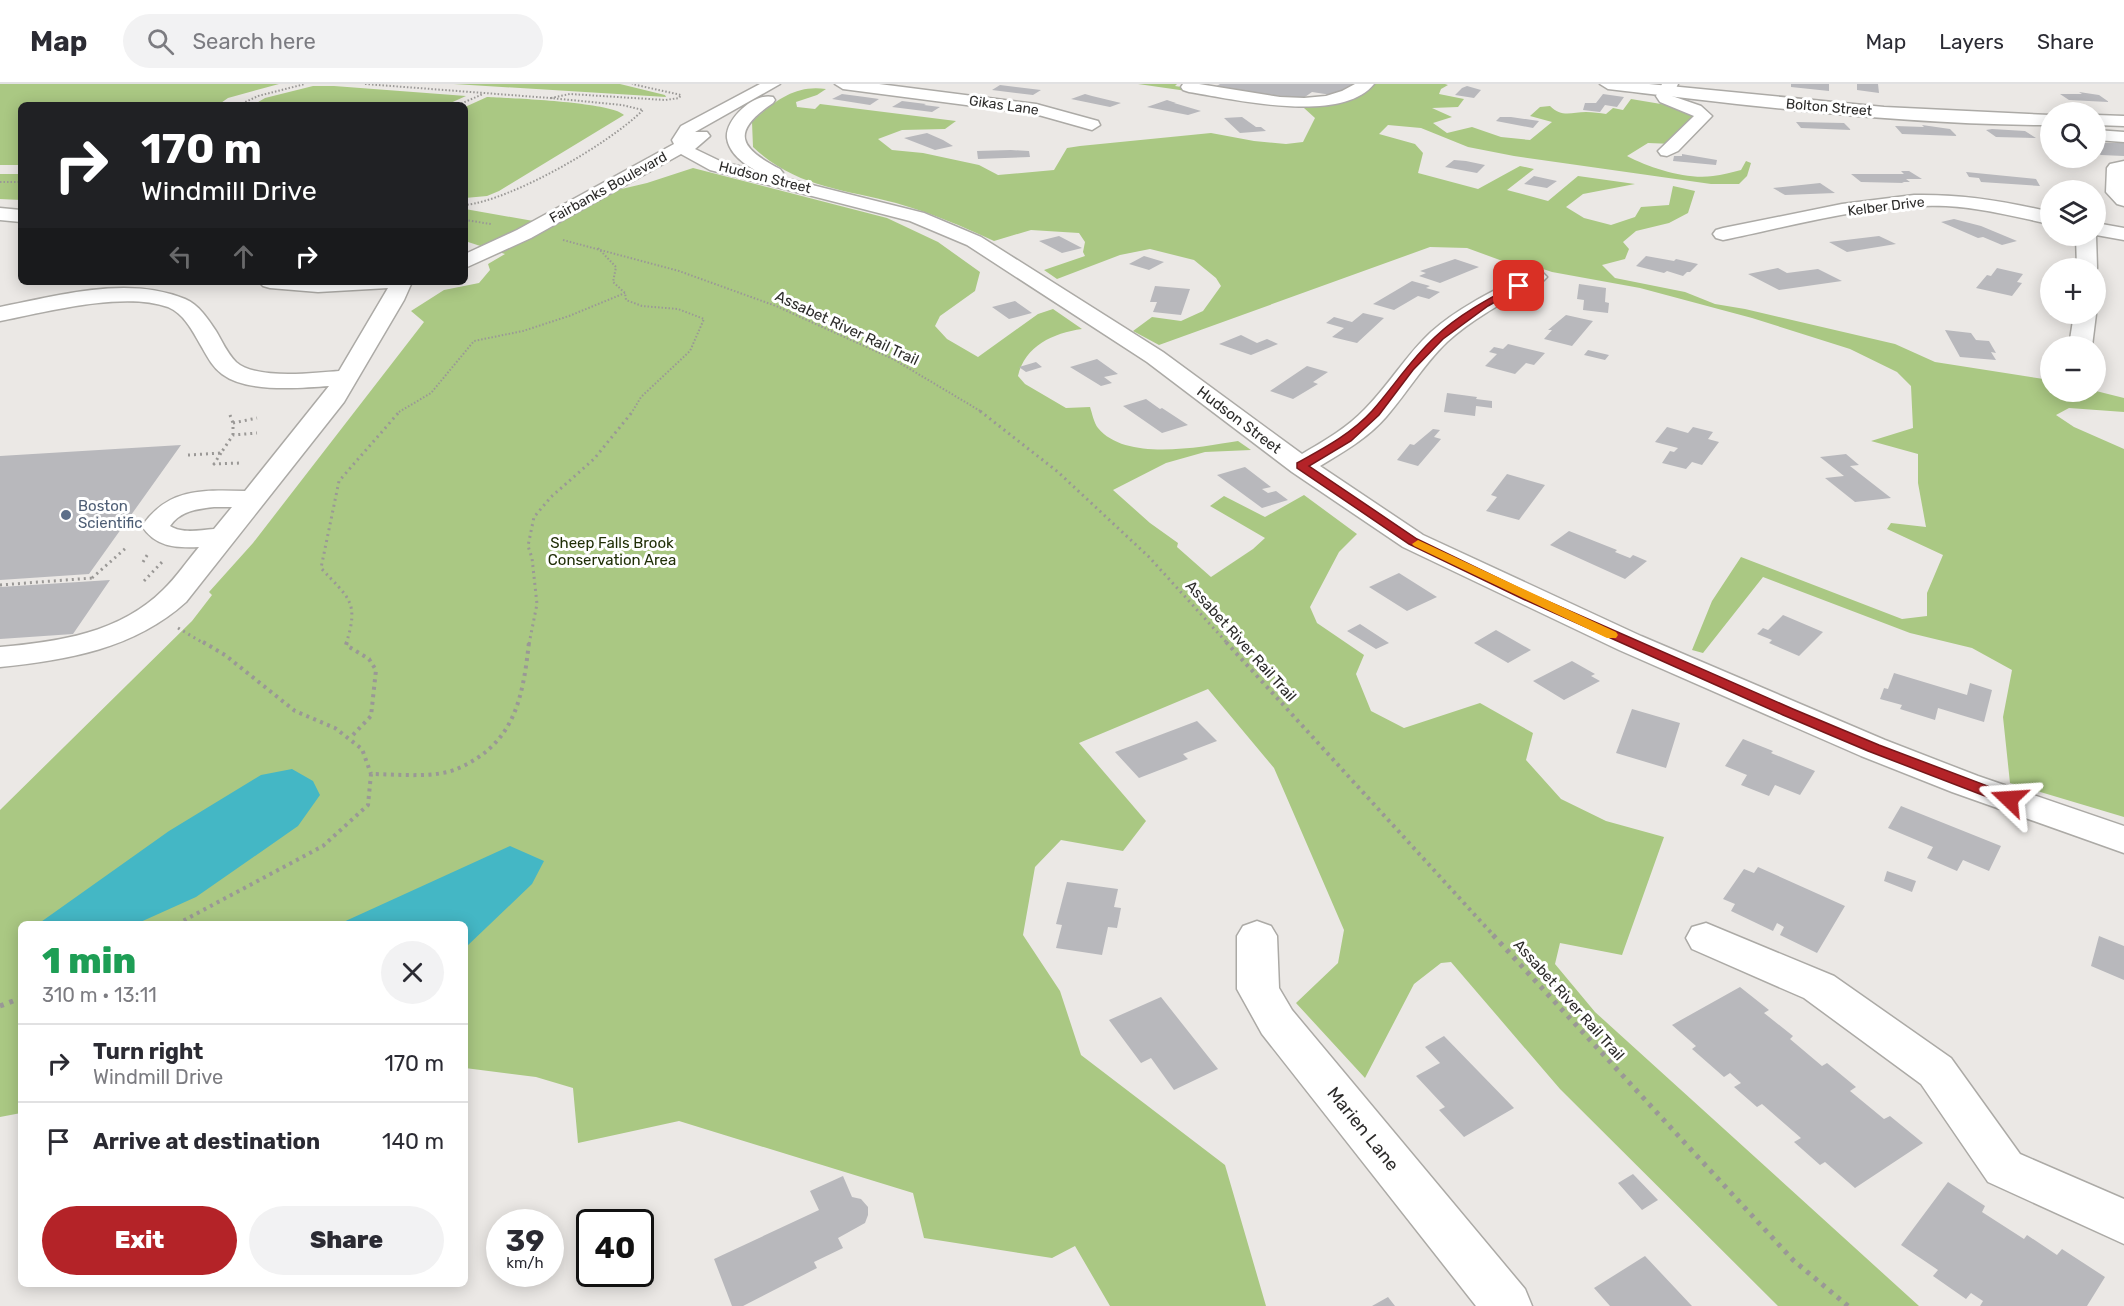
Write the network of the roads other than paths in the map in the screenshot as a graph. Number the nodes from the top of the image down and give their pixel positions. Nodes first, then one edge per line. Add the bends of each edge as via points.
1 (843, 84) edge
2 (1191, 84) edge
3 (1366, 84) edge
4 (1608, 84) edge
5 (778, 87) edge
6 (1669, 87) edge
7 (750, 109) junction
8 (2040, 120) edge
9 (2106, 120) edge
10 (2124, 121) edge
11 (1092, 125) dead end
12 (2106, 136) edge
13 (2124, 137) edge
14 (685, 138) junction
15 (1667, 151) dead end
16 (2120, 168) edge
17 (824, 192) junction
18 (2124, 200) edge
19 (0, 214) edge
20 (18, 216) edge
21 (2040, 216) edge
22 (2106, 230) edge
23 (1723, 234) dead end
24 (2124, 234) edge
25 (468, 247) edge
26 (468, 261) edge
27 (1536, 278) dead end
28 (306, 285) edge
29 (335, 285) edge
30 (400, 285) edge
31 (0, 314) edge
32 (347, 378) junction
33 (1301, 466) junction
34 (253, 499) junction
35 (222, 537) junction
36 (0, 657) edge
37 (2124, 840) edge
38 (1257, 936) dead end
39 (1706, 938) dead end
40 (2124, 1222) edge
41 (1507, 1306) edge

1 - 11 street, Gikas Lane via 1036,109
2 - 3 street via 1189,87 1299,103 1335,101
4 - 6 street, Bolton Street
5 - 7 street
5 - 14 street
6 - 8 street, Bolton Street
6 - 15 street via 1666,99 1704,116
7 - 14 street, Fairbanks Boulevard
7 - 17 street, Hudson Street via 736,132 739,148 768,171
9 - 10 street
12 - 13 street
14 - 17 street, Hudson Street via 695,157 716,166
14 - 25 street, Fairbanks Boulevard
14 - 26 street, Fairbanks Boulevard via 527,232
16 - 18 street via 2115,192
17 - 33 street, Hudson Street via 917,217 974,241 1155,357
19 - 20 street
21 - 23 street, Kelber Drive via 1973,203 1915,200
22 - 24 street
27 - 33 street via 1485,304 1440,337 1409,368 1368,420 1347,439
28 - 29 street
30 - 32 street
31 - 32 street via 79,300 155,298 176,303 190,312 230,370 287,381
32 - 34 street via 326,410
33 - 37 street, Hudson Street via 1413,541 1544,605 1874,748
34 - 35 street
34 - 35 street via 213,499 187,504 166,514 156,526 163,536 172,538
35 - 36 street via 175,596 127,629 53,651
38 - 41 street, Marien Lane via 1258,989 1277,1022
39 - 40 street via 1819,987 1936,1071 2004,1168

